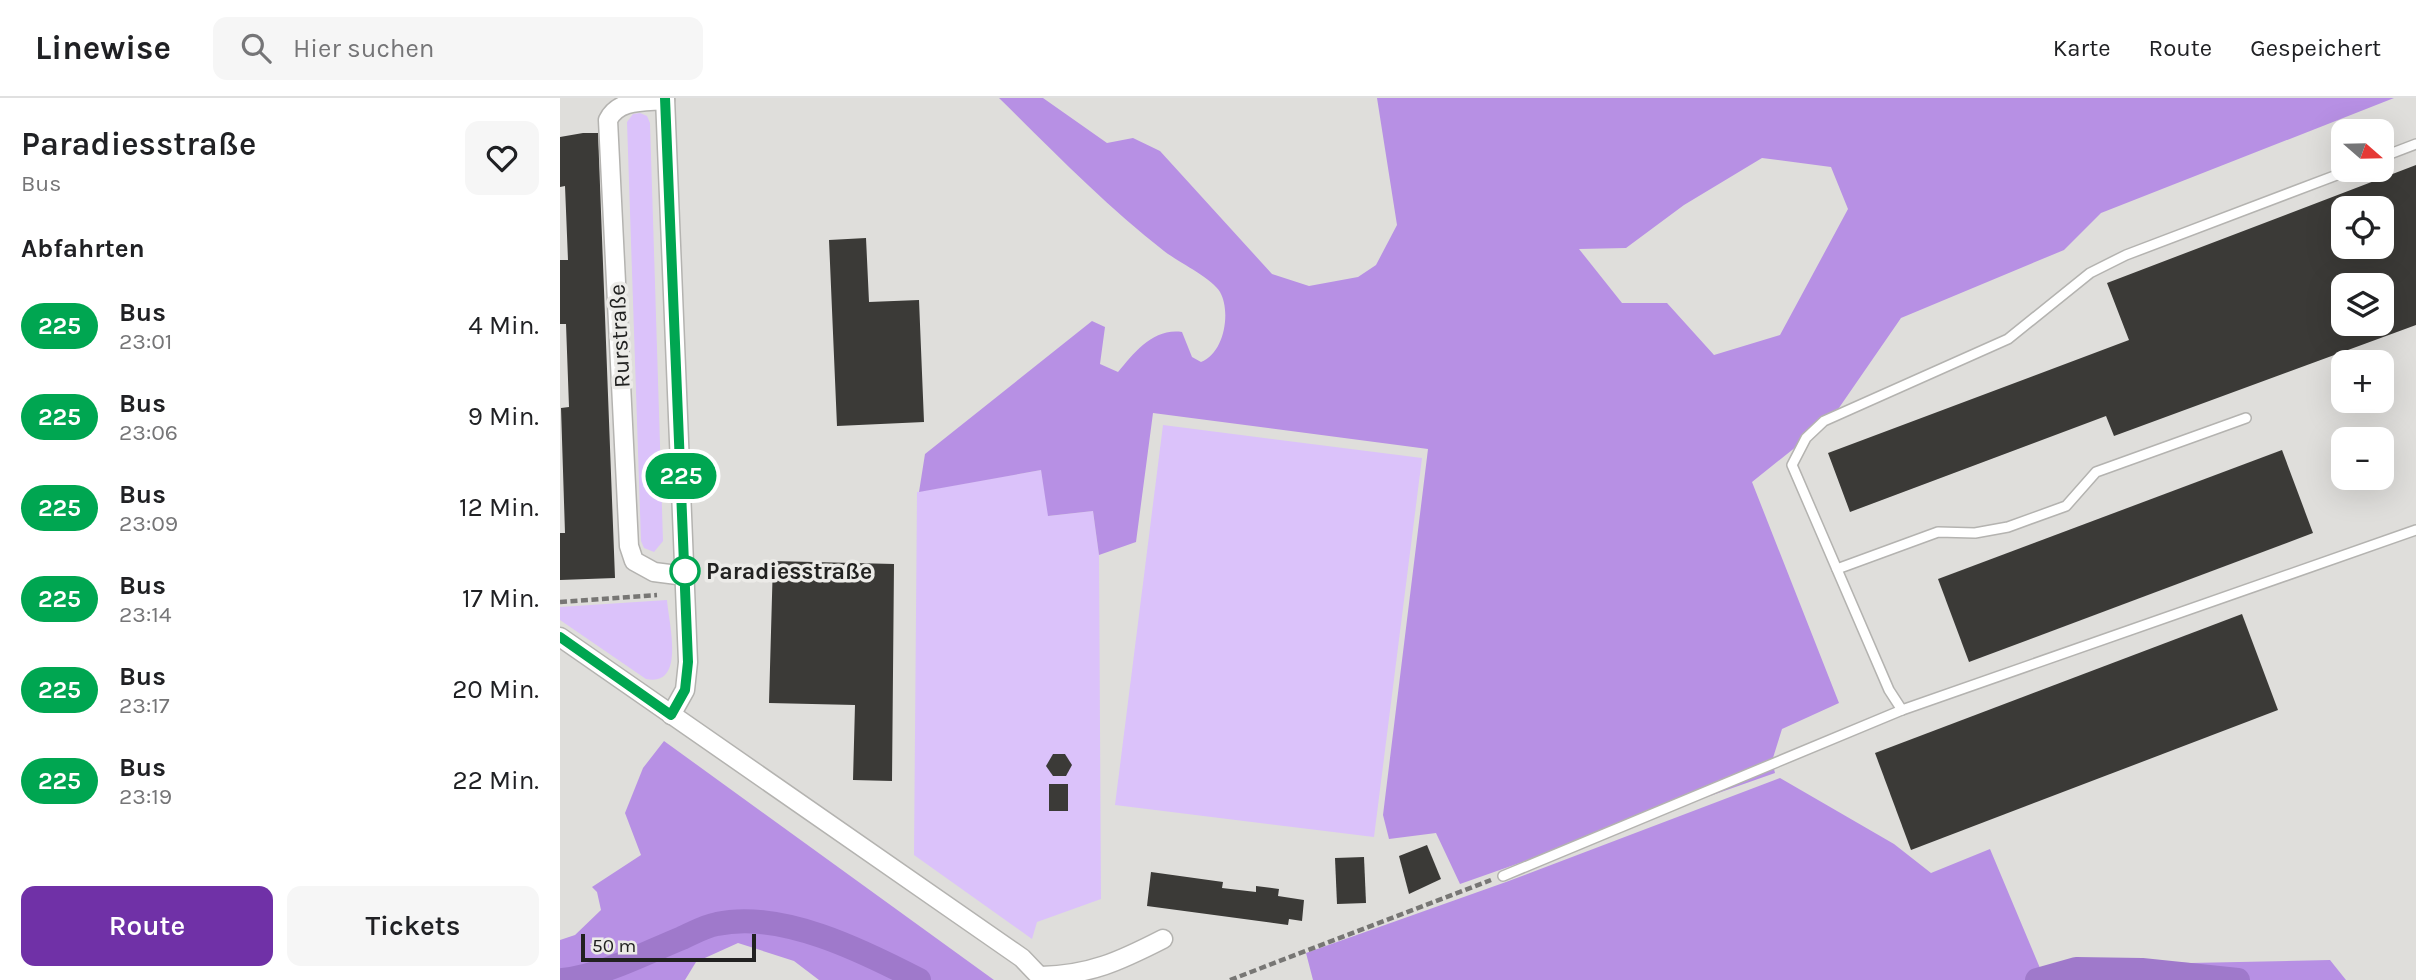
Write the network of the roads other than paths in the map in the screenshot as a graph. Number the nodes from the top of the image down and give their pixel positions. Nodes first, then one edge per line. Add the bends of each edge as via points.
1 (665, 99) edge
2 (629, 100) edge
3 (2416, 144) edge
4 (2394, 153) edge
5 (2331, 177) edge
6 (2246, 418) dead end
7 (2416, 530) edge
8 (1837, 569) junction
9 (685, 576) junction
10 (560, 637) edge
11 (1902, 710) junction
12 (671, 715) junction
13 (1503, 876) road end
14 (1164, 939) dead end
15 (1042, 978) edge

1 - 2 street, Rurstraße
1 - 9 street, Rurstraße
2 - 9 street, Rurstraße via 608,120 629,546 634,561 654,572
3 - 4 lane
5 - 8 lane via 2126,255 2091,273 2008,340 1824,421 1806,438 1792,465
6 - 8 lane via 2096,472 2066,506 2008,527 1975,533 1938,532
7 - 11 lane
8 - 11 lane
9 - 12 street, Rurstraße via 688,662 685,690
10 - 12 street
11 - 13 lane
12 - 15 street via 1023,958
14 - 15 street via 1111,966

